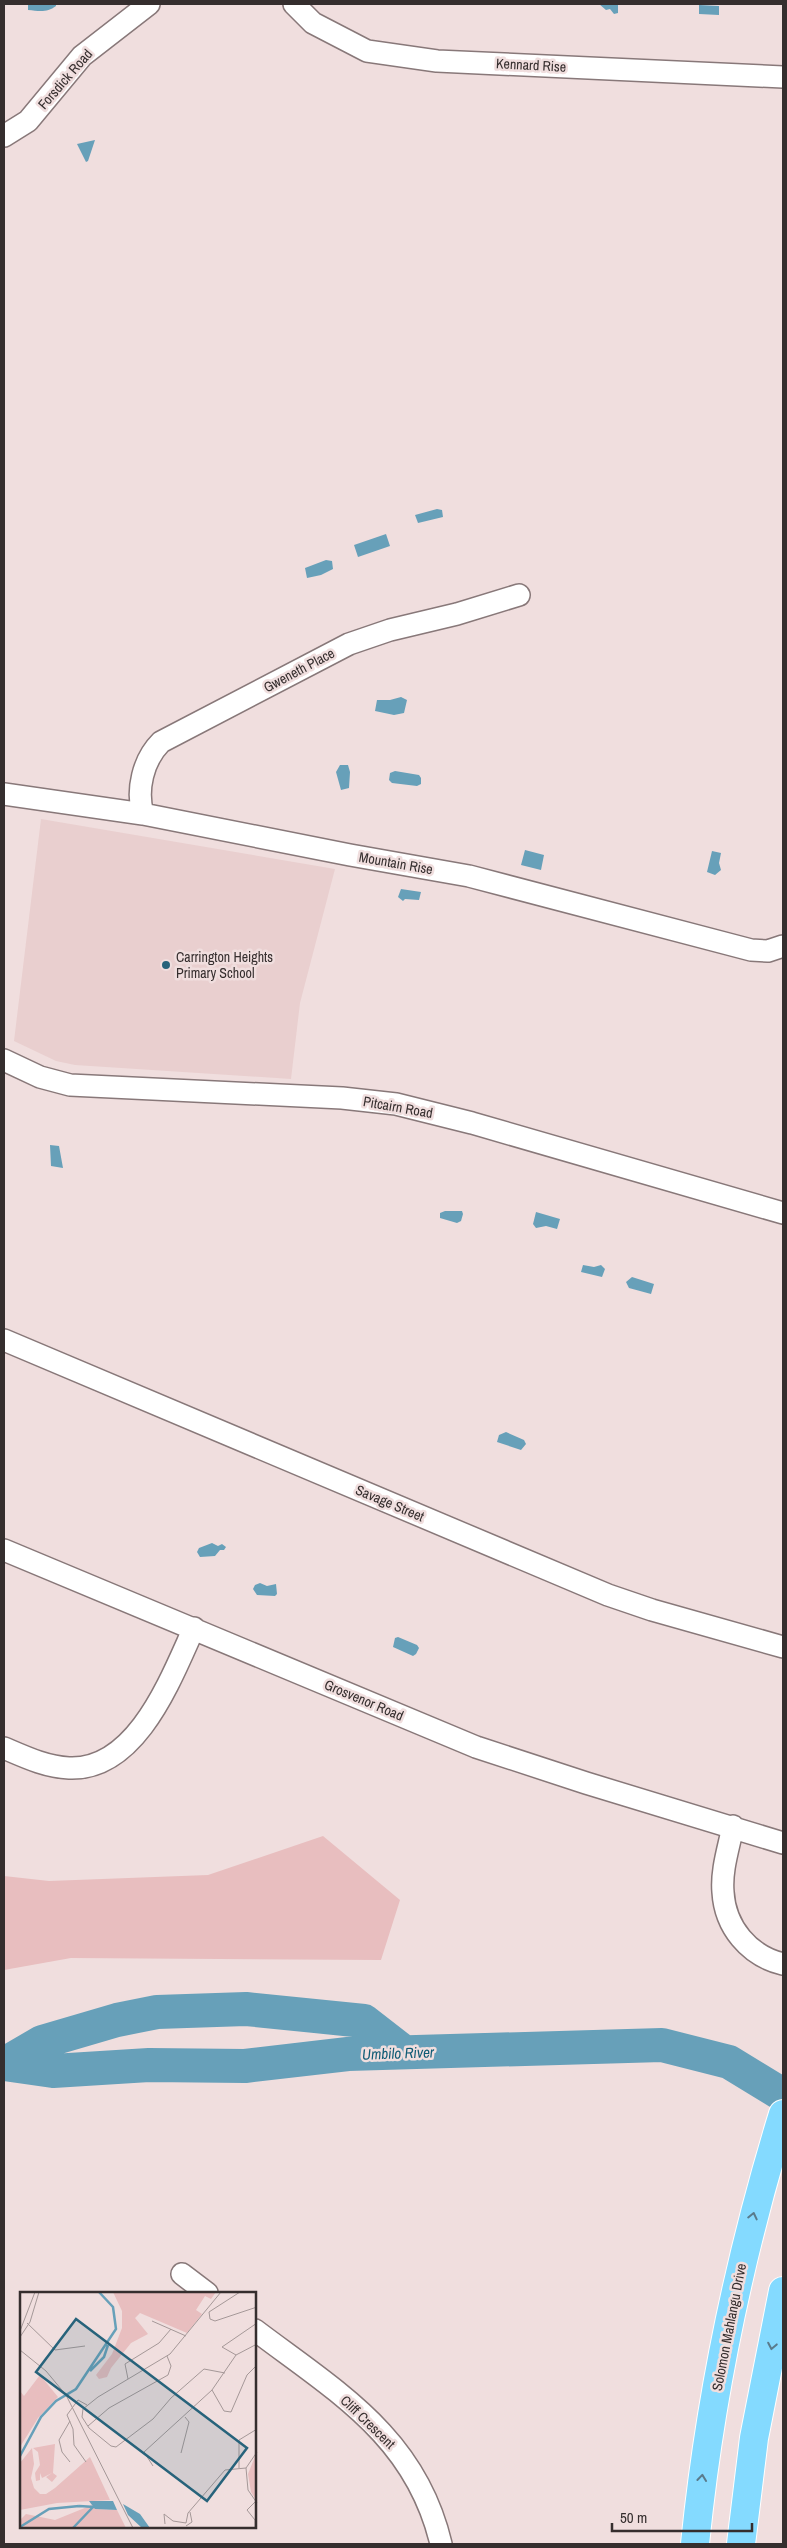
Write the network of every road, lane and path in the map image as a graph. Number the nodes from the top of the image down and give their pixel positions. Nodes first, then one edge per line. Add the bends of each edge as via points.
1 (149, 4) edge
2 (294, 4) edge
3 (783, 77) edge
4 (4, 136) edge
5 (519, 595) dead end
6 (4, 794) edge
7 (144, 814) junction
8 (783, 946) edge
9 (4, 1060) edge
10 (783, 1213) edge
11 (4, 1340) edge
12 (4, 1550) edge
13 (194, 1628) junction
14 (783, 1647) edge
15 (4, 1748) edge
16 (733, 1826) junction
17 (783, 1843) edge
18 (783, 1964) edge
19 (783, 2114) edge
20 (182, 2274) dead end
21 (206, 2292) edge
22 (782, 2295) edge
23 (256, 2331) edge
24 (441, 2544) edge
25 (695, 2544) edge
26 (741, 2544) edge

1 - 4 street, Forsdick Road via 82,56 28,121
2 - 3 street, Kennard Rise via 313,23 367,51 437,61
5 - 7 street, Gweneth Place via 349,644 161,742 153,750 143,772 140,804
6 - 7 street, Mountain Rise
7 - 8 street, Mountain Rise via 469,876 751,950 768,951
9 - 10 street, Pitcairn Road via 40,1077 70,1085 342,1098 396,1104
11 - 14 street, Savage Street via 608,1595
12 - 13 street, Grosvenor Road
13 - 15 street via 159,1702 143,1726 124,1746 104,1760 84,1767 55,1766
13 - 16 street, Grosvenor Road via 476,1747 586,1784
16 - 17 street, Grosvenor Road
16 - 18 street via 723,1891 733,1929 758,1954
25 -> 19 highway, Solomon Mahlangu Drive via 702,2470 741,2263
20 - 21 street
22 -> 26 highway via 754,2438
23 - 24 street, Cliff Crescent via 355,2406 401,2454 427,2498

